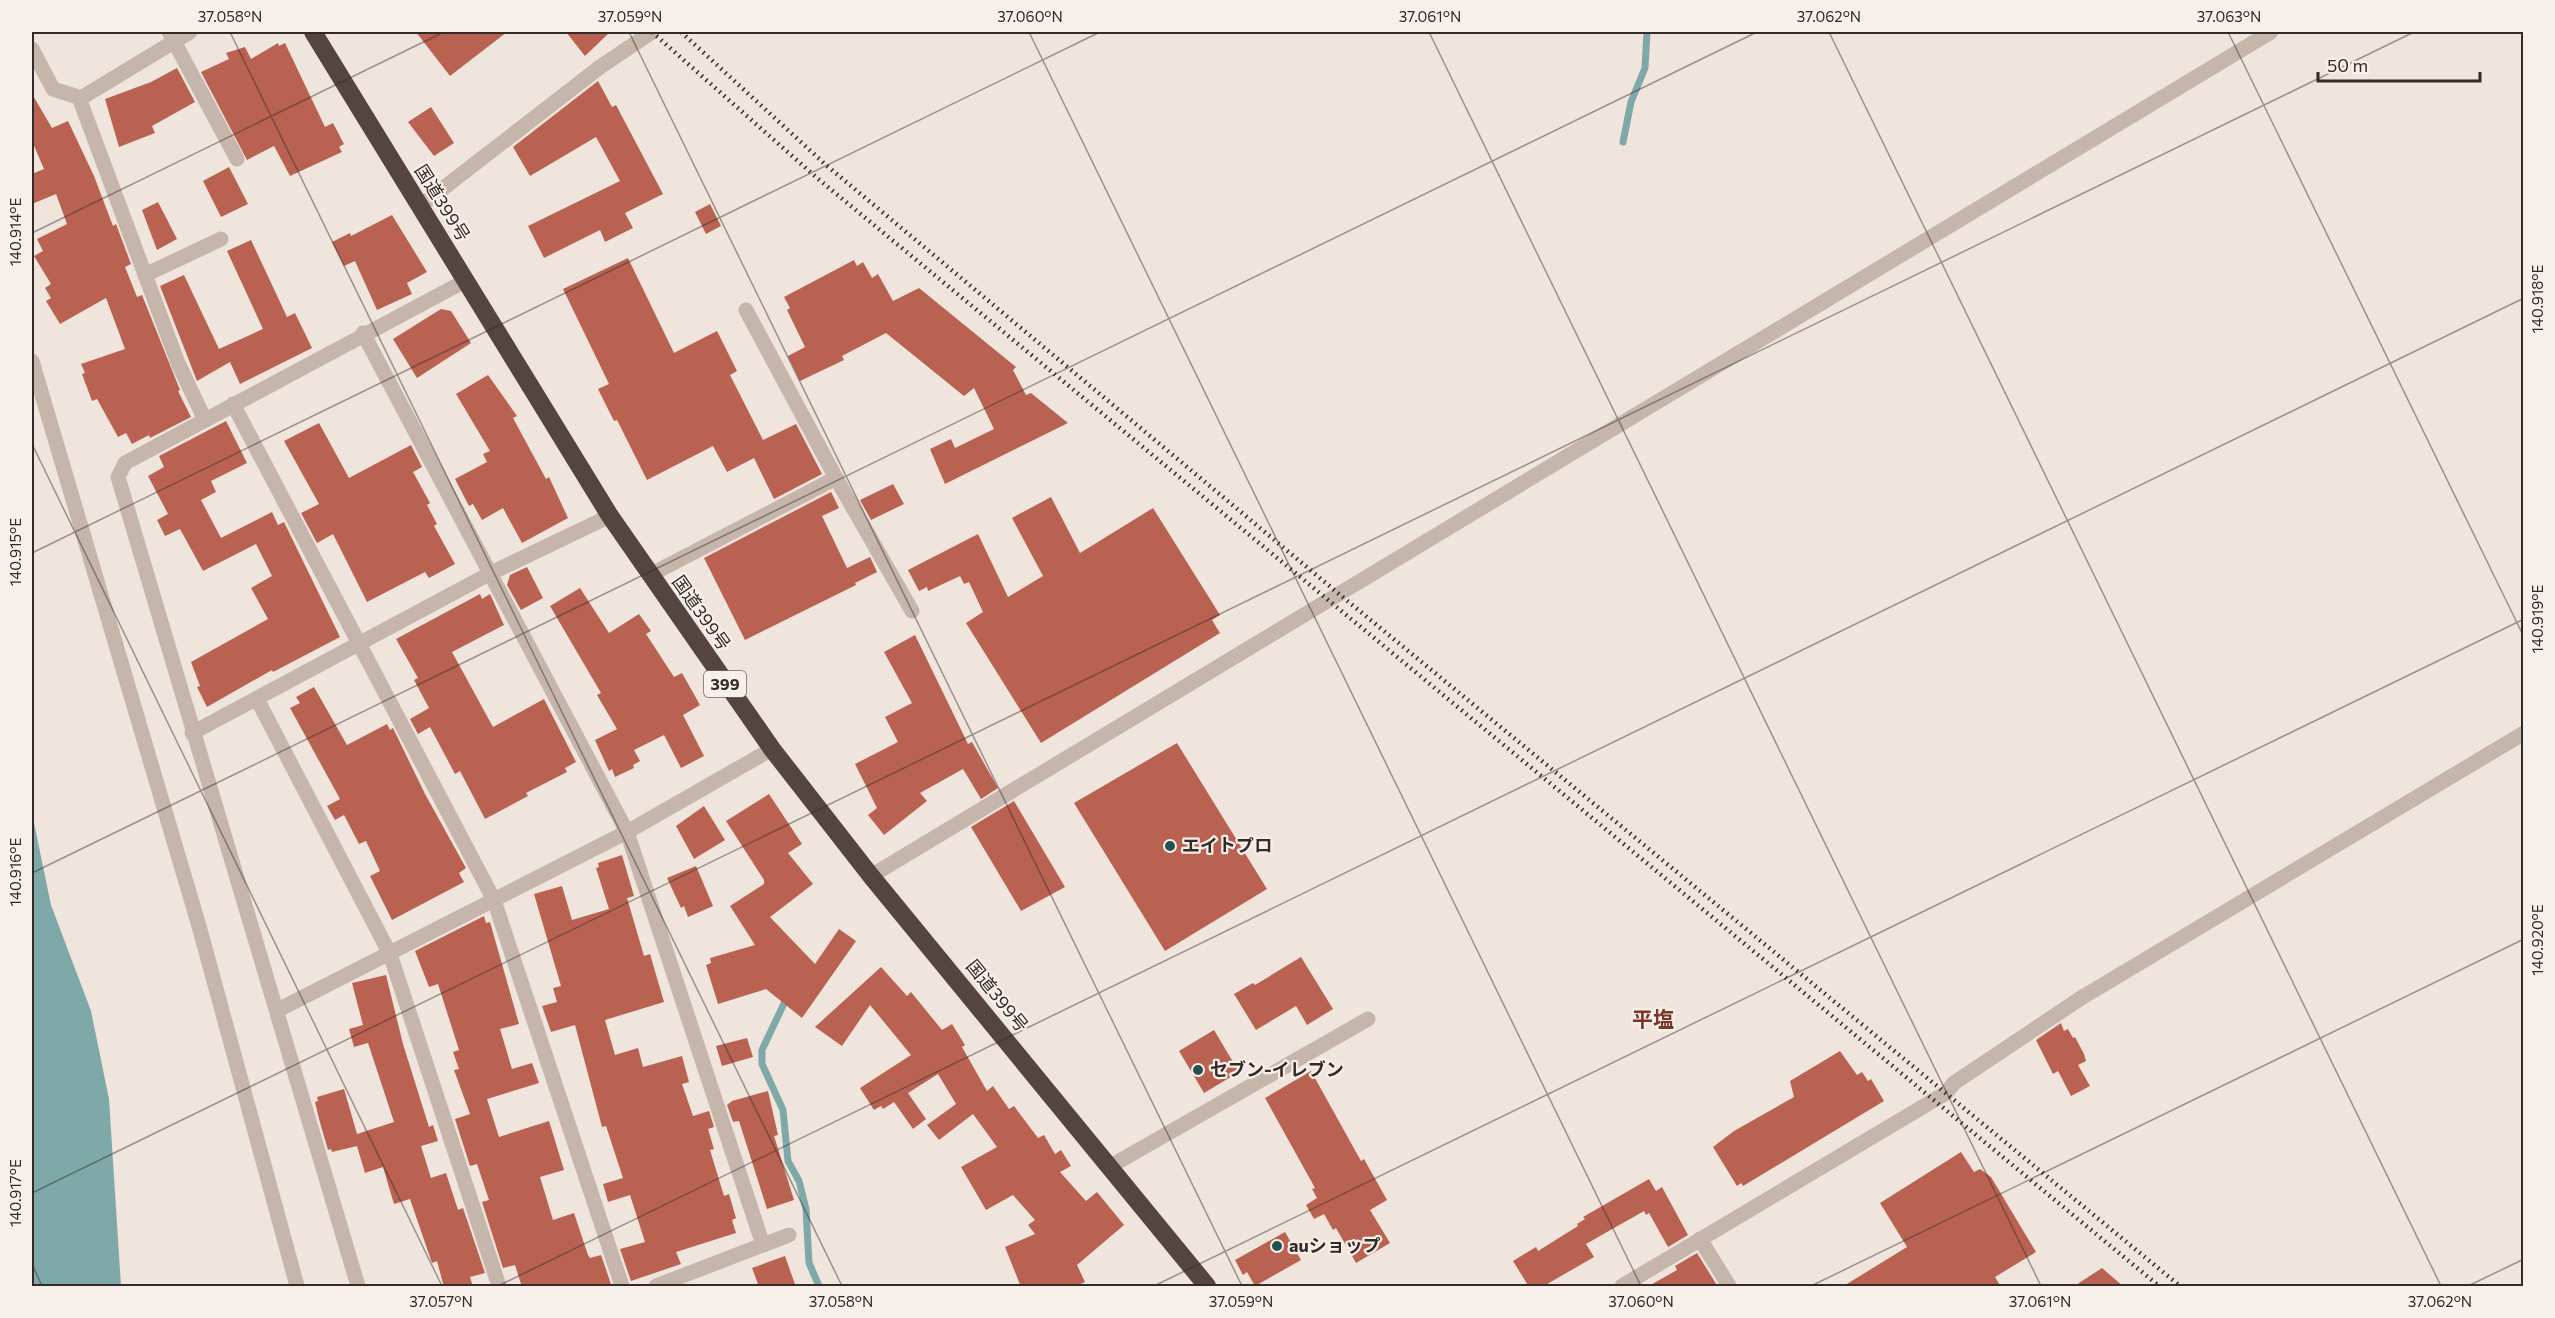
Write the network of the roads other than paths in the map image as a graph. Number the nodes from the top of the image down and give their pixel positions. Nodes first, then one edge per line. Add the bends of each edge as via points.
1 (189, 32) edge
2 (313, 32) edge
3 (652, 32) edge
4 (2271, 32) edge
5 (172, 36) edge
6 (32, 49) edge
7 (81, 98) junction
8 (237, 159) dead end
9 (419, 207) junction
10 (221, 239) dead end
11 (145, 275) junction
12 (465, 281) junction
13 (746, 310) dead end
14 (363, 333) junction
15 (32, 360) edge
16 (233, 404) junction
17 (205, 420) junction
18 (836, 478) junction
19 (610, 516) junction
20 (490, 573) junction
21 (650, 575) junction
22 (912, 611) dead end
23 (358, 644) junction
24 (257, 699) junction
25 (2523, 733) edge
26 (192, 734) junction
27 (772, 749) junction
28 (627, 832) junction
29 (871, 876) junction
30 (494, 900) junction
31 (390, 954) junction
32 (278, 1010) junction
33 (1368, 1019) dead end
34 (1109, 1167) junction
35 (789, 1235) dead end
36 (1700, 1239) junction
37 (763, 1245) junction
38 (1206, 1286) edge
39 (297, 1287) edge
40 (358, 1287) edge
41 (499, 1287) edge
42 (621, 1287) edge
43 (656, 1287) edge
44 (1622, 1287) edge
45 (1729, 1287) edge

1 - 5 street
2 - 9 highway, 国道399号 / 399
3 - 9 street via 600,66
4 - 29 street
5 - 7 street
5 - 8 street
6 - 7 street via 54,89
7 - 11 street
9 - 12 highway, 国道399号 / 399
10 - 11 street
11 - 17 street via 178,363
12 - 14 street
12 - 19 highway, 国道399号 / 399
13 - 18 street
14 - 16 street
14 - 20 street
15 - 39 street via 200,926
16 - 17 street
16 - 23 street
17 - 26 street via 125,463 118,477
18 - 21 street
18 - 22 street
19 - 20 street
19 - 21 highway, 国道399号 / 399
20 - 23 street
20 - 28 street
21 - 27 highway, 国道399号 / 399
23 - 24 street
23 - 30 street
24 - 26 street
24 - 31 street
25 - 36 street via 2081,998 1954,1083 1946,1093
26 - 32 street
27 - 28 street
27 - 29 highway, 国道399号 / 399
28 - 30 street
28 - 37 street
29 - 34 highway, 国道399号 / 399
30 - 31 street
30 - 42 street
31 - 32 street
31 - 41 street
32 - 40 street
33 - 34 street
34 - 38 highway, 国道399号 / 399
35 - 37 street
36 - 44 street
36 - 45 street
37 - 43 street

